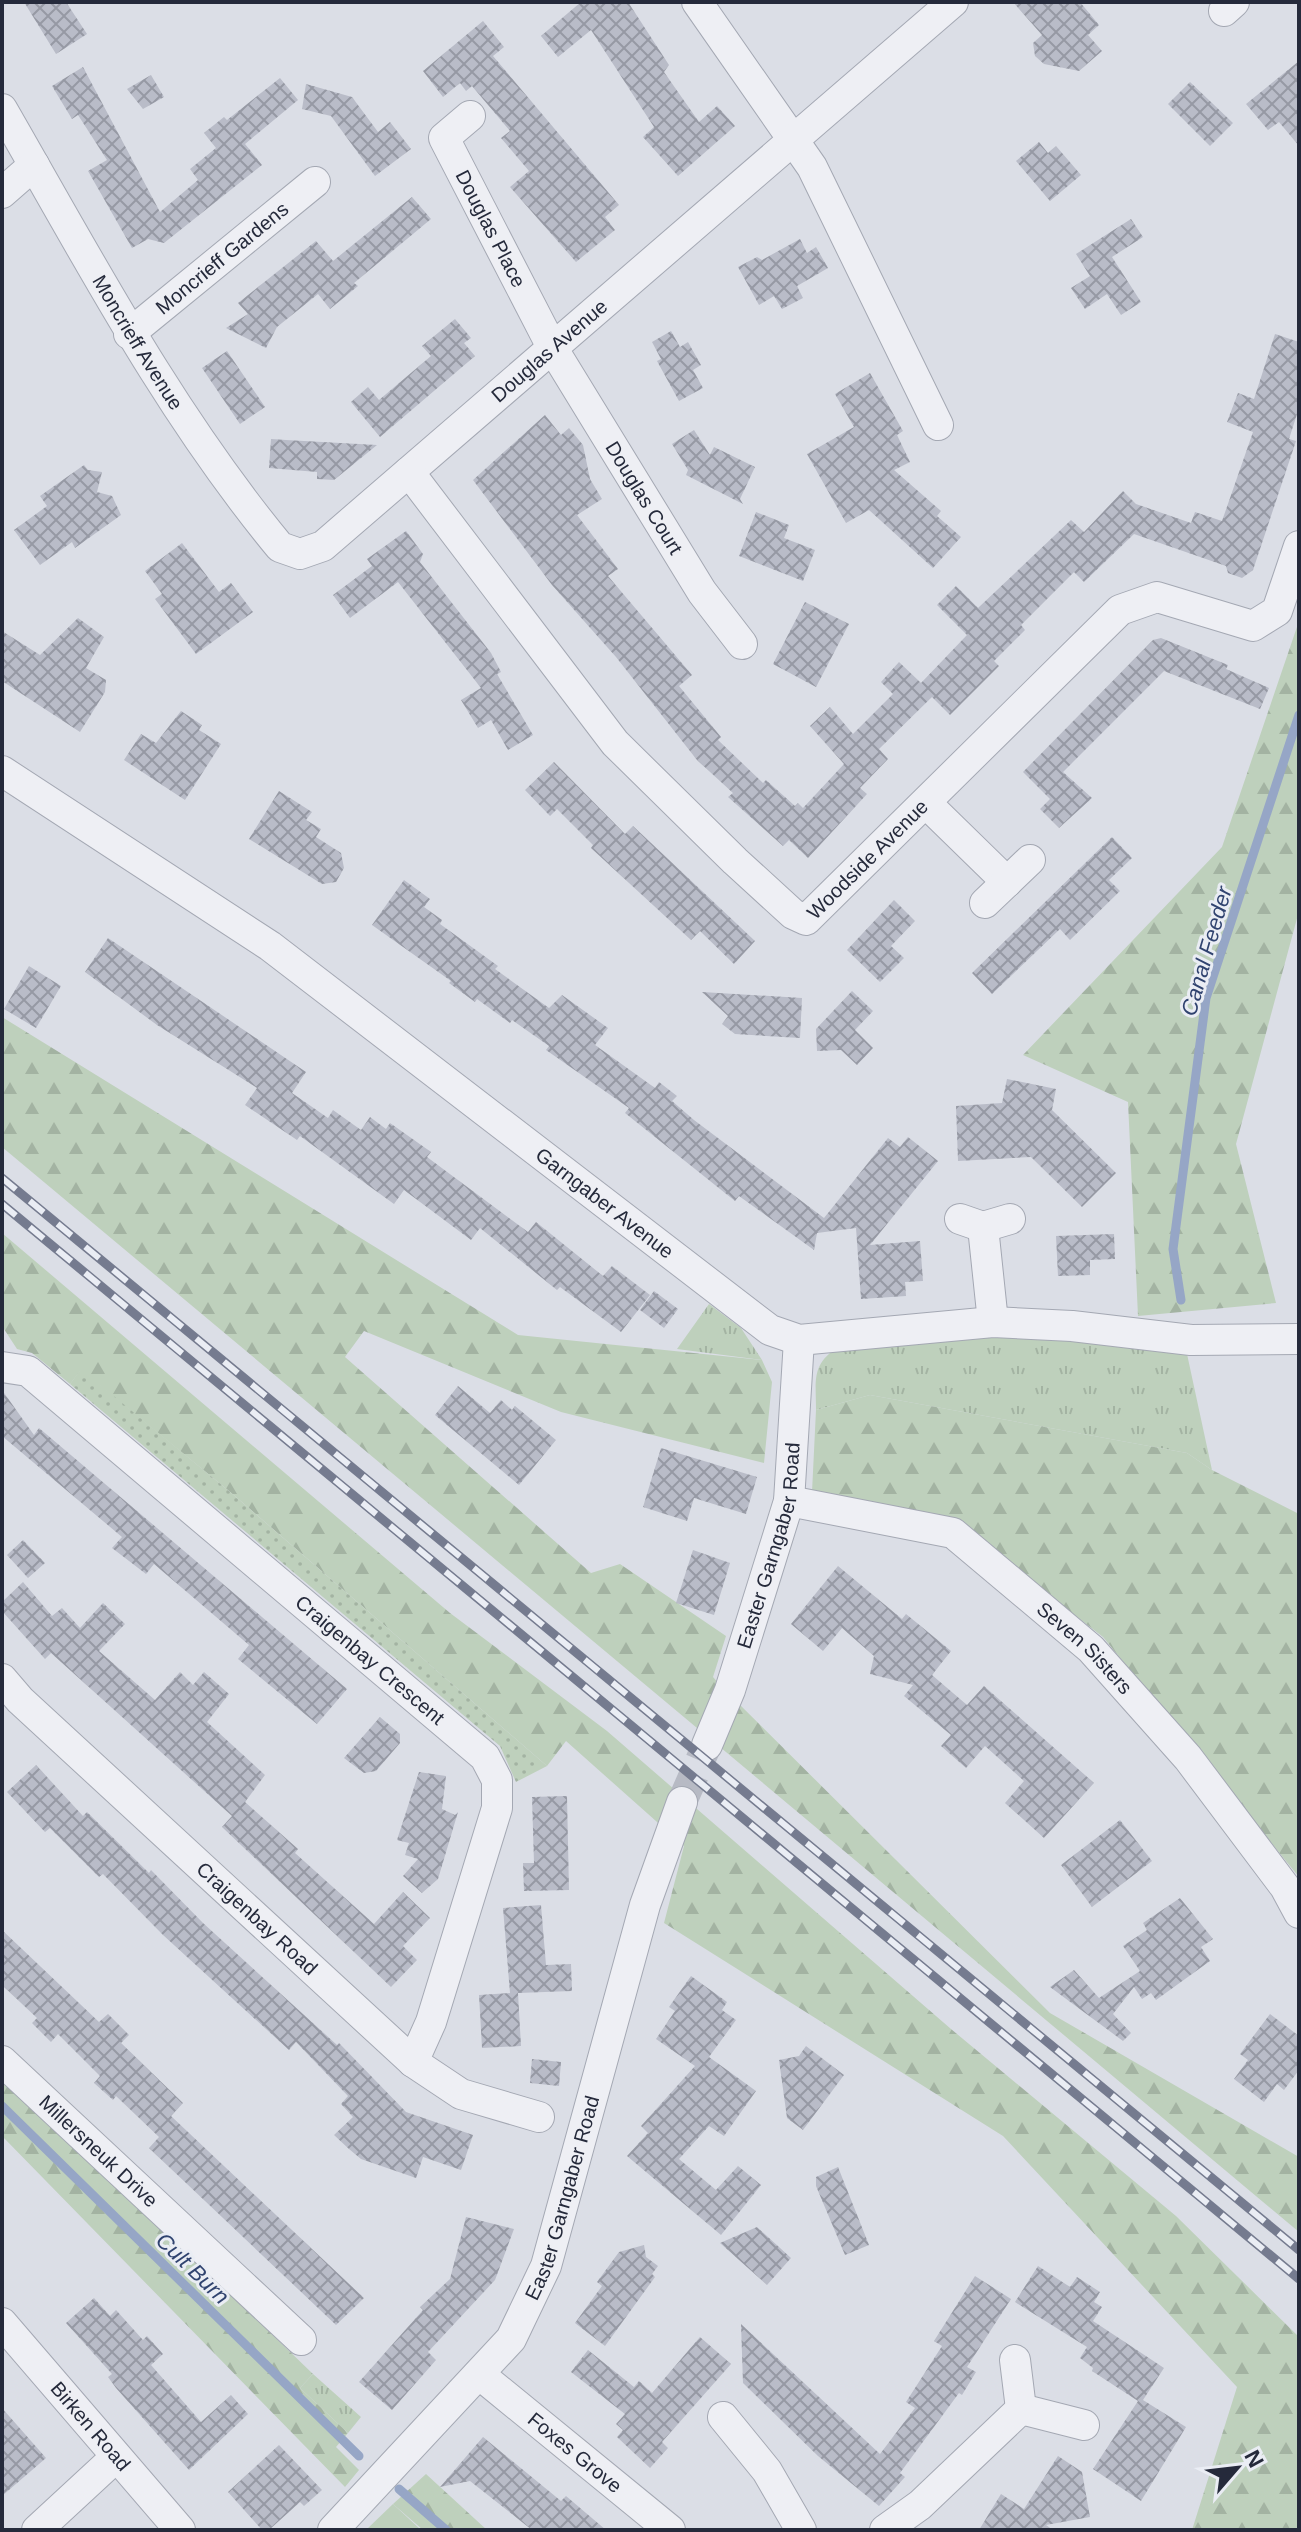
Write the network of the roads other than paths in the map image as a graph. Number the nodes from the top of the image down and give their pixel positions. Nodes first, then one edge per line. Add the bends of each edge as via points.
1 (697, 2) edge
2 (953, 2) edge
3 (2, 109) edge
4 (470, 116) dead end
5 (793, 138) junction
6 (34, 165) junction
7 (315, 182) dead end
8 (2, 193) edge
9 (129, 334) junction
10 (553, 349) junction
11 (938, 425) dead end
12 (409, 472) junction
13 (1299, 546) edge
14 (300, 554) joint
15 (742, 644) dead end
16 (2, 771) edge
17 (926, 803) junction
18 (1030, 860) dead end
19 (1007, 882) junction
20 (985, 903) dead end
21 (985, 1222) dead end
22 (993, 1322) junction
23 (1299, 1339) edge
24 (799, 1340) junction
25 (2, 1367) edge
26 (789, 1501) junction
27 (8, 1694) edge
28 (707, 1745) tunnel mouth
29 (682, 1802) tunnel mouth
30 (1299, 1913) edge
31 (2, 2061) edge
32 (413, 2062) junction
33 (539, 2117) dead end
34 (2, 2323) edge
35 (301, 2340) dead end
36 (1015, 2360) dead end
37 (479, 2374) junction
38 (1021, 2409) junction
39 (723, 2417) dead end
40 (1084, 2425) dead end
41 (116, 2457) junction
42 (897, 2527) edge
43 (37, 2530) edge
44 (180, 2530) edge
45 (333, 2530) edge
46 (670, 2530) edge
47 (801, 2530) edge

1 - 5 street
2 - 5 street, Douglas Avenue
3 - 6 street, Moncrieff Avenue
4 - 10 street, Douglas Place via 444,138
5 - 10 street, Douglas Avenue
5 - 11 street
6 - 8 street
6 - 9 street, Moncrieff Avenue
7 - 9 street, Moncrieff Gardens
9 - 14 street, Moncrieff Avenue via 248,508 280,547
10 - 12 street, Douglas Avenue
10 - 15 street, Douglas Court via 702,592
12 - 14 street, Douglas Avenue via 323,546
12 - 17 street, Woodside Avenue via 615,743 793,914 806,920
13 - 17 street, Woodside Avenue via 1277,611 1253,626 1157,597 1120,610
16 - 24 street, Garngaber Avenue via 270,946 715,1291 770,1330
17 - 19 street
18 - 19 street
19 - 20 street
21 - 22 street
22 - 23 street, Garngaber Avenue via 1191,1340
22 - 24 street, Garngaber Avenue
24 - 26 street, Easter Garngaber Road
25 - 32 street, Craigenbay Crescent via 28,1371 485,1757 497,1780 497,1808 431,2022
26 - 28 street, Easter Garngaber Road via 730,1690
26 - 30 street, Seven Sisters via 953,1533 1091,1649 1188,1758
27 - 32 street, Craigenbay Road
29 - 37 street, Easter Garngaber Road via 645,1905 546,2266 511,2339
31 - 35 street, Millersneuk Drive
32 - 33 street, Craigenbay Road via 461,2094
34 - 41 street, Birken Road
36 - 38 street
37 - 45 street, Easter Garngaber Road
37 - 46 street, Foxes Grove
38 - 40 street
38 - 42 street
39 - 47 street via 767,2471
41 - 43 street
41 - 44 street, Birken Road

